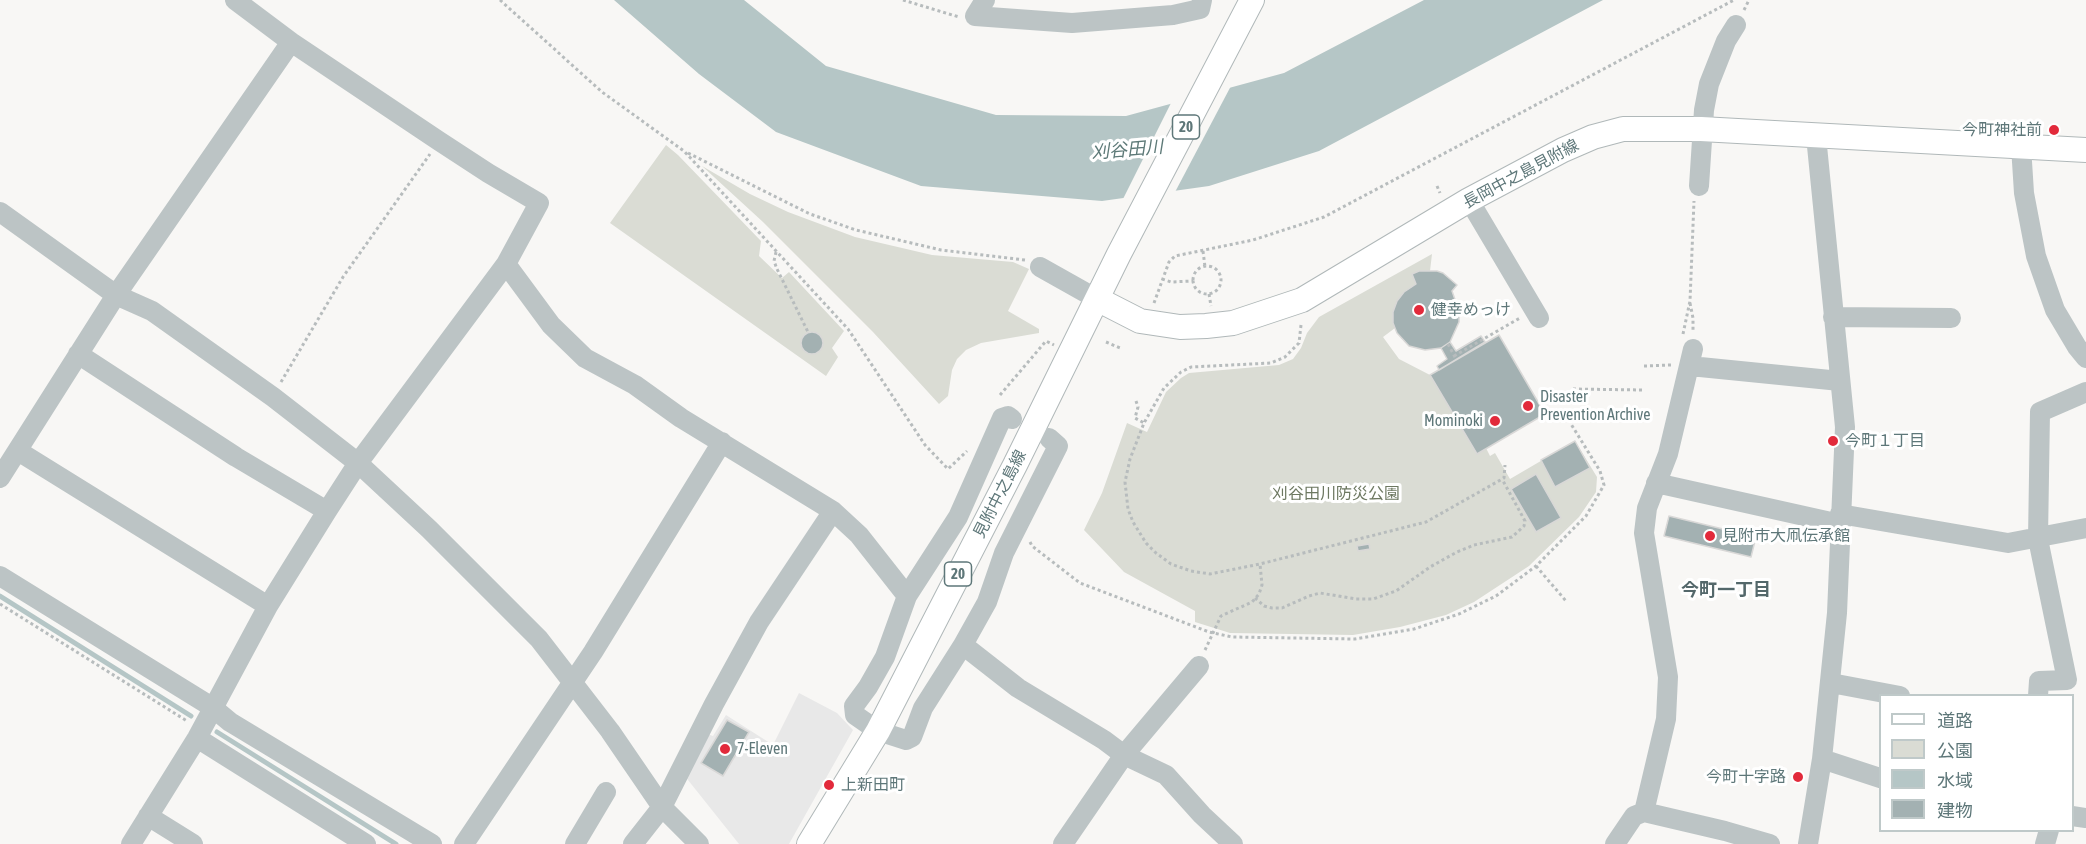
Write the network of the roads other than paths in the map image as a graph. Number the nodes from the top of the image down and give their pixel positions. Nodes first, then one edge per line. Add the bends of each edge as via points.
1 (236, 0) edge
2 (985, 0) edge
3 (1202, 0) edge
4 (1252, 0) edge
5 (1736, 25) dead end
6 (291, 42) junction
7 (1701, 129) junction
8 (1816, 136) junction
9 (2021, 146) junction
10 (2086, 150) edge
11 (1699, 186) road end
12 (1469, 200) junction
13 (0, 212) edge
14 (506, 264) junction
15 (1040, 267) road end
16 (116, 295) junction
17 (1097, 298) junction
18 (1532, 317) road end
19 (1833, 317) junction
20 (1951, 318) dead end
21 (78, 354) junction
22 (2086, 358) edge
23 (1840, 381) junction
24 (2086, 392) edge
25 (1012, 419) dead end
26 (1049, 438) dead end
27 (722, 442) junction
28 (18, 450) junction
29 (358, 463) junction
30 (0, 478) edge
31 (1656, 483) junction
32 (327, 511) junction
33 (833, 511) junction
34 (1840, 519) junction
35 (2086, 528) edge
36 (2038, 539) junction
37 (0, 576) edge
38 (907, 596) junction
39 (268, 606) junction
40 (963, 645) junction
41 (1199, 666) dead end
42 (573, 681) junction
43 (1831, 683) junction
44 (1889, 694) edge
45 (2038, 694) edge
46 (212, 707) junction
47 (878, 730) junction
48 (199, 734) junction
49 (1124, 755) junction
50 (1822, 759) junction
51 (1879, 777) edge
52 (606, 792) dead end
53 (662, 807) junction
54 (1644, 812) junction
55 (148, 816) junction
56 (131, 844) edge
57 (193, 844) edge
58 (366, 844) edge
59 (432, 844) edge
60 (464, 844) edge
61 (575, 844) edge
62 (633, 844) edge
63 (699, 844) edge
64 (810, 844) edge
65 (1063, 844) edge
66 (1233, 844) edge
67 (1615, 844) edge
68 (1770, 844) edge
69 (1808, 844) edge

1 - 6 street
2 - 3 street via 975,16 1072,23 1173,15 1200,9
4 - 17 main road, 20
5 - 7 street via 1710,84
6 - 14 street via 539,203
6 - 16 street
7 - 8 main road, 長岡中之島見附線
7 - 11 street
7 - 12 main road, 長岡中之島見附線 via 1623,129 1593,137
8 - 9 main road, 長岡中之島見附線
8 - 19 street
9 - 10 main road, 長岡中之島見附線
9 - 22 street via 2024,193 2036,256 2055,310
12 - 17 main road, 長岡中之島見附線 via 1302,300 1233,323 1180,327 1140,321
12 - 18 street
13 - 16 street
14 - 27 street via 551,324 585,358
14 - 29 street
15 - 17 street
16 - 21 street
16 - 29 street via 152,311
17 - 47 main road, 見附中之島線 / 20
19 - 20 street
19 - 23 street
21 - 28 street
21 - 32 street
23 - 31 street via 1685,356 1668,454
23 - 34 street via 1845,427
24 - 36 street via 2040,412
25 - 38 street via 1002,418 958,517
26 - 40 street via 1058,446 1004,552 987,602
27 - 33 street
27 - 42 street
28 - 30 street
28 - 39 street
29 - 32 street
29 - 42 street via 539,639
31 - 34 street
31 - 54 street via 1644,533 1668,677 1666,719
32 - 39 street
33 - 38 street via 859,535
33 - 53 street via 759,622
34 - 36 street via 2008,543
34 - 43 street
35 - 36 street
36 - 45 street via 2067,680 2039,681
37 - 46 street
38 - 47 street via 885,657 854,706 855,715
39 - 46 street
40 - 47 street via 923,708 912,737 906,740
40 - 49 street via 1018,688
41 - 49 street
42 - 53 street
42 - 60 street
43 - 44 street
43 - 50 street
46 - 48 street
46 - 59 street via 230,722
47 - 64 main road, 見附中之島線 / 20
48 - 55 street
48 - 58 street
49 - 65 street
49 - 66 street via 1166,775
50 - 51 street
50 - 69 street
52 - 61 street
53 - 62 street
53 - 63 street
54 - 67 street via 1634,816
54 - 68 street
55 - 56 street
55 - 57 street

